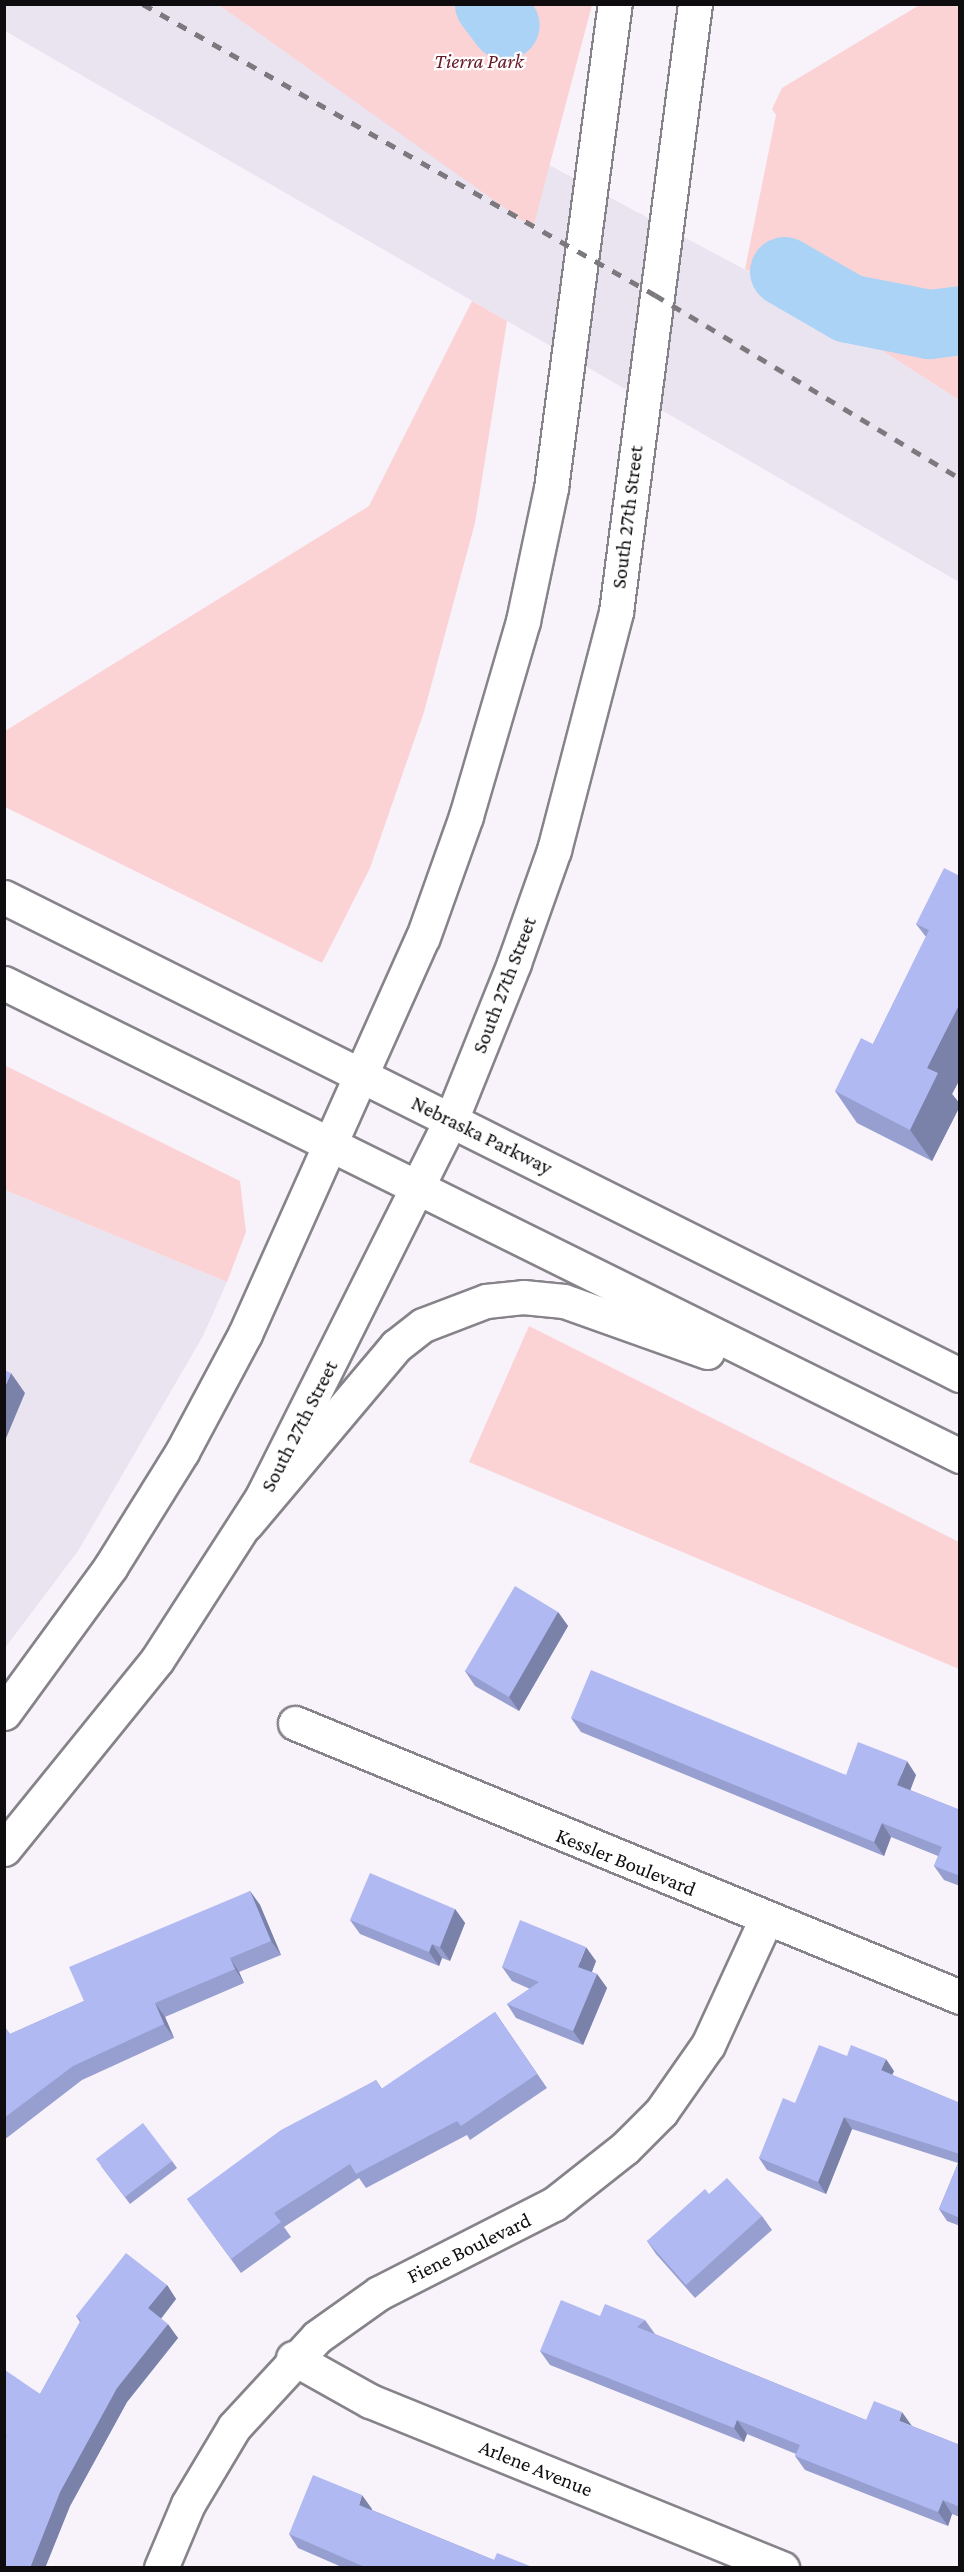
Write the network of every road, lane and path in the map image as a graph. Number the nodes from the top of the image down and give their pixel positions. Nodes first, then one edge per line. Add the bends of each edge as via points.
1 (615, 4) edge
2 (695, 4) edge
3 (4, 897) edge
4 (4, 982) edge
5 (360, 1075) junction
6 (451, 1119) junction
7 (332, 1140) junction
8 (419, 1186) junction
9 (960, 1375) edge
10 (960, 1457) edge
11 (246, 1524) junction
12 (4, 1713) edge
13 (295, 1723) dead end
14 (4, 1849) edge
15 (766, 1918) junction
16 (960, 1997) edge
17 (293, 2358) junction
18 (161, 2568) edge
19 (782, 2568) edge

1 - 5 main road via 551,488 522,621 462,827 423,937
2 - 6 main road, South 27th Street via 616,612 554,850
3 - 5 main road, Nebraska Parkway
4 - 7 main road
5 - 6 main road, Nebraska Parkway
5 - 7 main road
6 - 8 main road, South 27th Street
6 - 9 main road, Nebraska Parkway
7 - 8 main road
7 - 12 main road via 245,1334 182,1452 111,1566
8 - 10 main road
8 - 11 main road, South 27th Street via 298,1433
10 - 11 main road via 645,1326 564,1301 523,1297 486,1301 423,1325 396,1346
11 - 14 main road, South 27th Street via 100,1737
13 - 15 main road, Kessler Boulevard
15 - 16 main road, Kessler Boulevard
15 - 17 main road, Fiene Boulevard via 708,2045 661,2112 625,2148 514,2228 379,2293
17 - 18 main road, Fiene Boulevard via 210,2464
17 - 19 main road, Arlene Avenue via 370,2401

